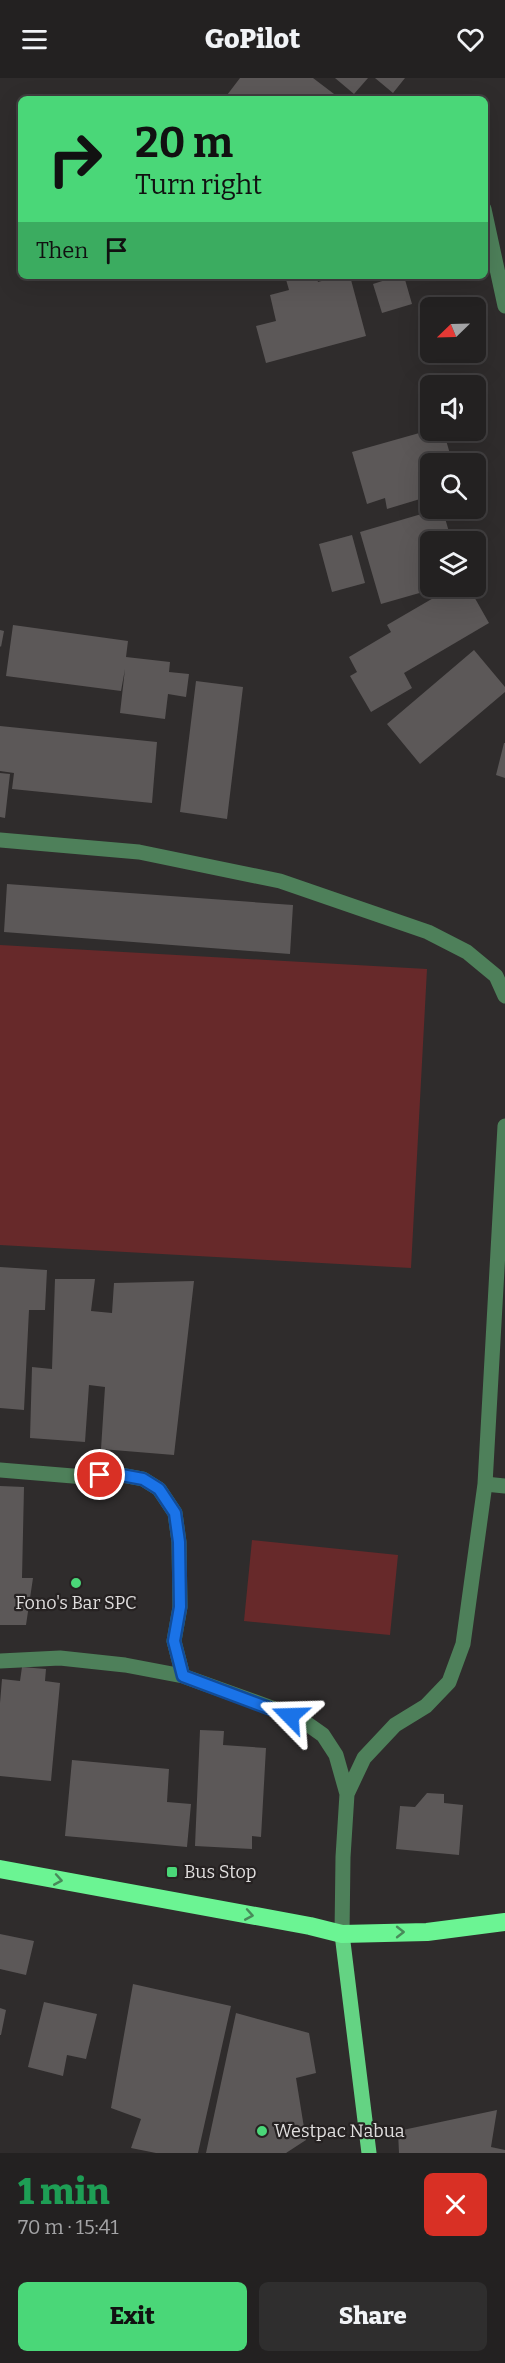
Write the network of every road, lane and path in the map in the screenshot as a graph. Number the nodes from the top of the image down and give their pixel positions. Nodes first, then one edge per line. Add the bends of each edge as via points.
1 (488, 227) edge
2 (505, 306) edge
3 (0, 840) edge
4 (505, 996) edge
5 (505, 1126) edge
6 (0, 1470) edge
7 (485, 1484) junction
8 (505, 1486) edge
9 (0, 1660) edge
10 (183, 1676) junction
11 (347, 1794) junction
12 (0, 1869) edge
13 (505, 1922) edge
14 (342, 1934) junction
15 (369, 2153) edge

1 - 2 street
3 - 4 street via 139,852 280,881 428,932 467,952 496,976
5 - 7 street
6 - 10 street via 85,1477 116,1474 143,1479 159,1489 175,1513 179,1542 180,1607 174,1641
7 - 8 street
7 - 11 street via 463,1644 449,1682 426,1706 395,1725 364,1758
9 - 10 street via 60,1658
10 - 11 street via 275,1709 323,1735 336,1755
11 - 14 street
12 -> 14 highway
14 -> 13 highway via 427,1932
14 - 15 main road

